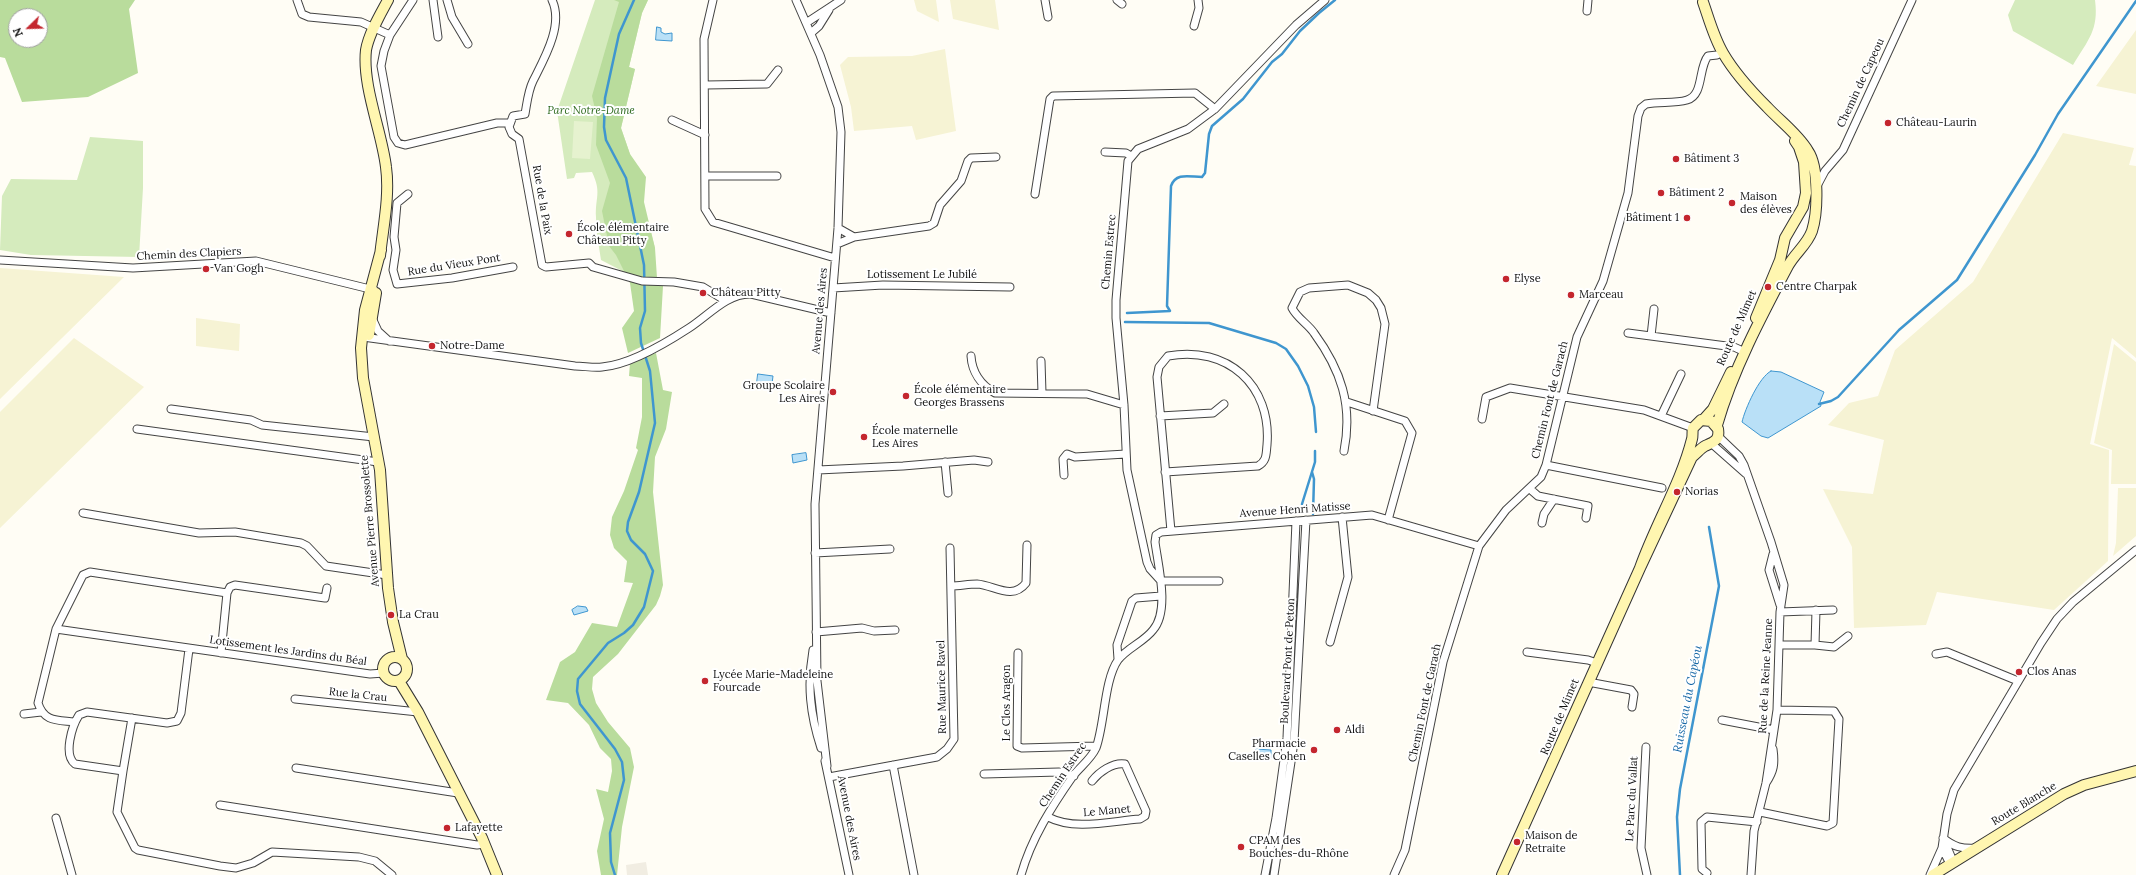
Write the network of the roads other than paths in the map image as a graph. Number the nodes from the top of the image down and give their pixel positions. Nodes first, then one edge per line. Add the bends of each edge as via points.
1 (297, 0) edge
2 (388, 0) edge
3 (413, 0) edge
4 (433, 0) edge
5 (448, 0) edge
6 (552, 0) edge
7 (713, 0) edge
8 (796, 0) edge
9 (841, 0) edge
10 (1045, 0) edge
11 (1198, 0) edge
12 (1325, 0) edge
13 (1588, 0) edge
14 (1912, 0) edge
15 (1703, 1) edge
16 (829, 9) junction
17 (1587, 11) dead end
18 (1048, 17) dead end
19 (806, 23) junction
20 (1194, 26) dead end
21 (375, 27) junction
22 (811, 33) junction
23 (390, 35) junction
24 (438, 37) dead end
25 (468, 44) dead end
26 (1717, 55) junction
27 (778, 70) dead end
28 (706, 85) junction
29 (1765, 105) junction
30 (1216, 109) junction
31 (1776, 117) junction
32 (672, 120) dead end
33 (509, 123) junction
34 (705, 135) junction
35 (1105, 152) dead end
36 (1130, 156) junction
37 (996, 157) dead end
38 (1825, 171) junction
39 (705, 176) junction
40 (777, 176) dead end
41 (1815, 176) junction
42 (1805, 185) junction
43 (1816, 188) junction
44 (408, 194) dead end
45 (1035, 194) dead end
46 (1794, 222) junction
47 (838, 228) junction
48 (1812, 230) junction
49 (854, 237) junction
50 (1784, 243) junction
51 (836, 244) junction
52 (1799, 253) junction
53 (835, 258) junction
54 (0, 260) edge
55 (513, 267) dead end
56 (1010, 287) dead end
57 (833, 288) junction
58 (373, 290) junction
59 (726, 301) junction
60 (1654, 308) dead end
61 (372, 312) junction
62 (831, 313) junction
63 (1628, 333) dead end
64 (1651, 336) junction
65 (366, 337) junction
66 (390, 341) junction
67 (1743, 351) junction
68 (971, 356) dead end
69 (1041, 361) dead end
70 (1681, 374) dead end
71 (1042, 393) junction
72 (1563, 396) junction
73 (1347, 402) junction
74 (1224, 404) dead end
75 (1124, 405) junction
76 (171, 409) dead end
77 (1373, 411) junction
78 (1160, 416) junction
79 (1661, 416) junction
80 (1482, 419) dead end
81 (1704, 419) junction
82 (1717, 425) junction
83 (137, 429) dead end
84 (1693, 432) junction
85 (374, 437) junction
86 (1712, 442) junction
87 (1344, 450) dead end
88 (1126, 454) junction
89 (378, 462) junction
90 (945, 462) junction
91 (988, 462) dead end
92 (1546, 465) junction
93 (818, 470) junction
94 (1165, 472) junction
95 (1064, 475) dead end
96 (1662, 488) dead end
97 (1530, 489) junction
98 (948, 493) dead end
99 (1554, 499) junction
100 (83, 513) dead end
101 (1342, 517) junction
102 (1586, 518) dead end
103 (1306, 520) junction
104 (1388, 520) junction
105 (1296, 521) junction
106 (1542, 523) dead end
107 (1171, 531) junction
108 (1027, 545) dead end
109 (1479, 546) junction
110 (950, 548) dead end
111 (890, 549) dead end
112 (2136, 550) edge
113 (815, 553) junction
114 (1773, 554) junction
115 (1640, 568) junction
116 (387, 575) junction
117 (1160, 580) junction
118 (1219, 581) dead end
119 (1784, 585) junction
120 (951, 586) junction
121 (1773, 586) junction
122 (327, 588) dead end
123 (227, 593) junction
124 (1161, 596) junction
125 (1780, 609) junction
126 (1816, 610) junction
127 (1833, 610) dead end
128 (393, 622) junction
129 (56, 629) junction
130 (895, 630) dead end
131 (816, 632) junction
132 (1848, 636) dead end
133 (1330, 642) dead end
134 (1780, 645) junction
135 (1815, 645) junction
136 (189, 649) junction
137 (1527, 652) dead end
138 (221, 653) junction
139 (1018, 653) dead end
140 (1936, 654) dead end
141 (391, 658) junction
142 (402, 659) junction
143 (1118, 659) junction
144 (1597, 663) junction
145 (384, 673) junction
146 (402, 678) junction
147 (2018, 681) junction
148 (1588, 682) junction
149 (295, 699) dead end
150 (1632, 707) dead end
151 (1776, 710) junction
152 (40, 712) junction
153 (418, 712) junction
154 (24, 714) dead end
155 (132, 718) junction
156 (1722, 720) dead end
157 (74, 722) junction
158 (1774, 730) junction
159 (1096, 746) junction
160 (1646, 746) dead end
161 (893, 765) junction
162 (296, 768) dead end
163 (123, 771) junction
164 (2136, 771) edge
165 (984, 774) dead end
166 (1074, 776) junction
167 (830, 777) junction
168 (1092, 781) dead end
169 (458, 794) junction
170 (220, 805) dead end
171 (1760, 812) junction
172 (1048, 817) junction
173 (56, 818) dead end
174 (1757, 822) junction
175 (1943, 838) junction
176 (484, 844) junction
177 (1942, 848) junction
178 (1976, 848) junction
179 (1952, 863) junction
180 (220, 866) junction
181 (1707, 873) dead end
182 (72, 875) edge
183 (220, 875) edge
184 (392, 875) edge
185 (498, 875) edge
186 (849, 875) edge
187 (914, 875) edge
188 (1021, 875) edge
189 (1265, 875) edge
190 (1274, 875) edge
191 (1394, 875) edge
192 (1502, 875) edge
193 (1647, 875) edge
194 (1751, 875) edge
195 (1932, 875) edge

1 - 21 street via 302,14 309,18 361,22
2 - 21 street, Avenue Pierre Brossolette
3 - 23 street
4 - 24 street
5 - 25 street via 452,17
6 - 33 street via 556,8 556,25 539,72 533,81 525,114 517,114
7 - 28 street via 704,39
8 - 19 street, Avenue des Aires
9 - 16 street
10 - 18 street
11 - 20 street via 1199,8
12 - 30 street via 1296,25
13 - 17 street
14 - 38 street, Chemin de Capeou via 1843,150
15 - 26 street, Route de Mimet via 1706,24
15 - 29 street, Route de Mimet via 1723,53
16 - 19 street
16 - 22 street via 819,26
19 - 22 street, Avenue des Aires
21 - 23 street
21 - 58 street, Avenue Pierre Brossolette via 366,49 366,59 386,168 386,206
22 - 47 street, Avenue des Aires via 838,107
23 - 33 street via 381,66 394,138 398,143 405,145 497,123
26 - 29 street, Route de Mimet via 1736,80
26 - 72 street, Chemin Font de Garach via 1708,56 1703,63 1694,96 1687,100 1646,104 1639,112 1628,193 1603,281 1577,337
27 - 28 street via 767,84
28 - 34 street
29 - 31 street, Route de Mimet
30 - 36 street via 1188,129 1147,144
30 - 45 street via 1195,93 1053,96 1050,99
31 - 41 street, Route de Mimet via 1807,148
31 - 42 street, Route de Mimet via 1799,147 1804,162
32 - 34 street
33 - 59 street, Rue de la Paix via 512,134 519,138 542,265 546,267 589,263 593,267 645,281 703,287
34 - 39 street
35 - 36 street via 1126,153
36 - 75 street, Chemin Estrec via 1116,300
37 - 49 street via 971,158 968,161 961,181 940,205 934,223 929,226
38 - 41 street, Chemin de Capeou
38 - 43 street, Chemin de Capeou
39 - 40 street
39 - 53 street via 705,209 712,222
41 - 42 street, Chemin de Capeou
41 - 43 street, Route de Mimet
42 - 46 street, Route de Mimet via 1803,207
43 - 48 street, Route de Mimet
44 - 55 street, Rue du Vieux Pont via 397,203 393,270 397,284 452,278
46 - 48 street via 1805,220
46 - 50 street, Route de Mimet
47 - 49 street
47 - 51 street, Avenue des Aires
48 - 52 street, Route de Mimet
49 - 51 street
50 - 52 street via 1788,252
50 - 67 street, Route de Mimet via 1780,260
51 - 53 street, Avenue des Aires
52 - 67 street, Route de Mimet via 1789,264
53 - 57 street, Avenue des Aires
54 - 58 street, Chemin des Clapiers via 133,268 256,262
56 - 57 street, Lotissement Le Jubilé via 883,285
57 - 62 street, Avenue des Aires
58 - 61 street, Avenue Pierre Brossolette
58 - 65 street, Avenue Pierre Brossolette
59 - 62 street via 740,293 751,294
59 - 66 street via 688,329 655,348 629,360 603,367 575,366
60 - 64 street
61 - 65 street, Avenue Pierre Brossolette
61 - 66 street via 374,325
62 - 93 street, Avenue des Aires
63 - 64 street
64 - 67 street via 1734,347
65 - 66 street
65 - 85 street, Avenue Pierre Brossolette via 367,395
67 - 81 street, Route de Mimet
67 - 82 street, Route de Mimet
68 - 71 street via 972,368 987,388 995,393
69 - 71 street
70 - 79 street
71 - 75 street via 1087,394
72 - 79 street via 1644,410
72 - 80 street via 1507,389 1486,397
72 - 92 street, Chemin Font de Garach
73 - 77 street
73 - 77 street via 1343,386 1324,347 1292,308 1304,289 1338,285 1359,288 1368,292 1381,308 1385,324
73 - 87 street via 1347,437
74 - 78 street via 1213,413
75 - 88 street, Chemin Estrec
76 - 85 street via 251,420 262,425
77 - 104 street via 1405,421 1412,433
78 - 94 street
78 - 94 street via 1157,377 1163,360 1176,354 1201,354 1227,363 1248,380 1260,398 1268,434 1266,457 1258,466
79 - 84 street
81 - 82 street
81 - 84 street, Route de Mimet via 1698,422
82 - 86 street, Route de Mimet
83 - 89 street
84 - 86 street via 1698,444
84 - 115 street, Route de Mimet
85 - 89 street, Avenue Pierre Brossolette
86 - 114 street, Rue de la Reine Jeanne via 1746,474
86 - 115 street, Route de Mimet via 1692,457
88 - 95 street via 1075,457 1067,454 1064,459
88 - 117 street, Chemin Estrec via 1133,502 1147,562
89 - 116 street, Avenue Pierre Brossolette
90 - 91 street
90 - 93 street
90 - 98 street
92 - 96 street
92 - 97 street, Chemin Font de Garach via 1541,477
93 - 113 street, Avenue des Aires
94 - 107 street
97 - 99 street via 1538,496
97 - 109 street, Chemin Font de Garach via 1506,510
99 - 102 street via 1588,506
99 - 106 street via 1544,514
100 - 116 street via 200,532 235,532 301,543 326,566
101 - 103 street, Avenue Henri Matisse
101 - 104 street, Avenue Henri Matisse via 1372,515
101 - 133 street via 1348,577
103 - 105 street, Avenue Henri Matisse
103 - 190 street, Boulevard Pont de Peton via 1294,742
104 - 109 street, Avenue Henri Matisse
105 - 107 street, Avenue Henri Matisse
105 - 189 street, Boulevard Pont de Peton via 1287,738
107 - 117 street, Avenue Henri Matisse via 1156,535
108 - 120 street via 1026,583 1017,591 1003,592 978,584
109 - 191 street, Chemin Font de Garach via 1443,662 1405,850
110 - 120 street, Rue Maurice Ravel
111 - 113 street
112 - 147 street via 2073,602 2057,620
113 - 131 street, Avenue des Aires
114 - 119 street, Rue de la Reine Jeanne
114 - 121 street, Rue de la Reine Jeanne via 1769,570
115 - 144 street, Route de Mimet
116 - 128 street, Avenue Pierre Brossolette
117 - 118 street
117 - 124 street
119 - 121 street
119 - 125 street, Rue de la Reine Jeanne
120 - 161 street, Rue Maurice Ravel via 954,739 937,757
121 - 125 street, Rue de la Reine Jeanne
122 - 123 street via 325,598 235,585 230,587
123 - 129 street via 90,572 83,576
123 - 138 street
124 - 143 street via 1162,611 1153,630
124 - 143 street, Chemin Estrec via 1136,598 1132,602 1117,645
125 - 126 street
125 - 134 street, Rue de la Reine Jeanne
126 - 127 street
126 - 135 street
128 - 141 street, Avenue Pierre Brossolette
128 - 142 street, Avenue Pierre Brossolette
129 - 136 street, Lotissement les Jardins du Béal
129 - 152 street via 38,703
130 - 131 street via 874,631 862,628
131 - 167 street, Avenue des Aires via 819,712
132 - 135 street via 1834,646
134 - 135 street
134 - 151 street, Rue de la Reine Jeanne
136 - 138 street, Lotissement les Jardins du Béal
136 - 155 street via 181,713 177,721 167,723
137 - 144 street
138 - 145 street, Lotissement les Jardins du Béal via 370,674
139 - 159 street, Le Clos Aragon via 1017,746
140 - 147 street via 1947,652
141 - 142 street
141 - 145 street via 384,666
142 - 146 street via 407,665
143 - 159 street, Chemin Estrec via 1111,678
144 - 148 street, Route de Mimet
145 - 146 street via 388,679
146 - 153 street
147 - 175 street via 1954,790
148 - 150 street via 1631,690 1634,694
148 - 192 street, Route de Mimet
149 - 153 street, Rue la Crau
151 - 158 street, Rue de la Reine Jeanne
151 - 171 street via 1834,711 1838,714 1833,823 1827,826
152 - 154 street
152 - 157 street via 49,718
153 - 169 street
155 - 157 street via 87,712 79,715
155 - 163 street
156 - 158 street
157 - 163 street via 69,755 71,760 75,764
158 - 171 street, Rue de la Reine Jeanne via 1774,771 1766,783
159 - 166 street, Chemin Estrec
160 - 193 street, Le Parc du Vallat via 1641,848
161 - 167 street, Rue Maurice Ravel
161 - 187 street
162 - 169 street
163 - 180 street via 117,812 135,848
164 - 178 street, Route Blanche via 2064,794
165 - 166 street via 1059,772
166 - 172 street, Chemin Estrec
167 - 186 street, Avenue des Aires
168 - 172 street, Le Manet via 1099,773 1120,763 1125,764 1146,811 1145,816 1140,819 1071,825
169 - 176 street
170 - 176 street via 477,845
171 - 174 street, Rue de la Reine Jeanne
172 - 188 street, Chemin Estrec via 1035,838
173 - 182 street
174 - 181 street via 1707,817 1703,819 1702,869
174 - 194 street, Rue de la Reine Jeanne
175 - 177 street
175 - 178 street via 1962,849
175 - 179 street
176 - 185 street
177 - 179 street
177 - 195 street
178 - 179 street, Route Blanche
179 - 195 street, Route Blanche
180 - 183 street
180 - 184 street via 236,868 253,863 272,852 360,857 375,861

